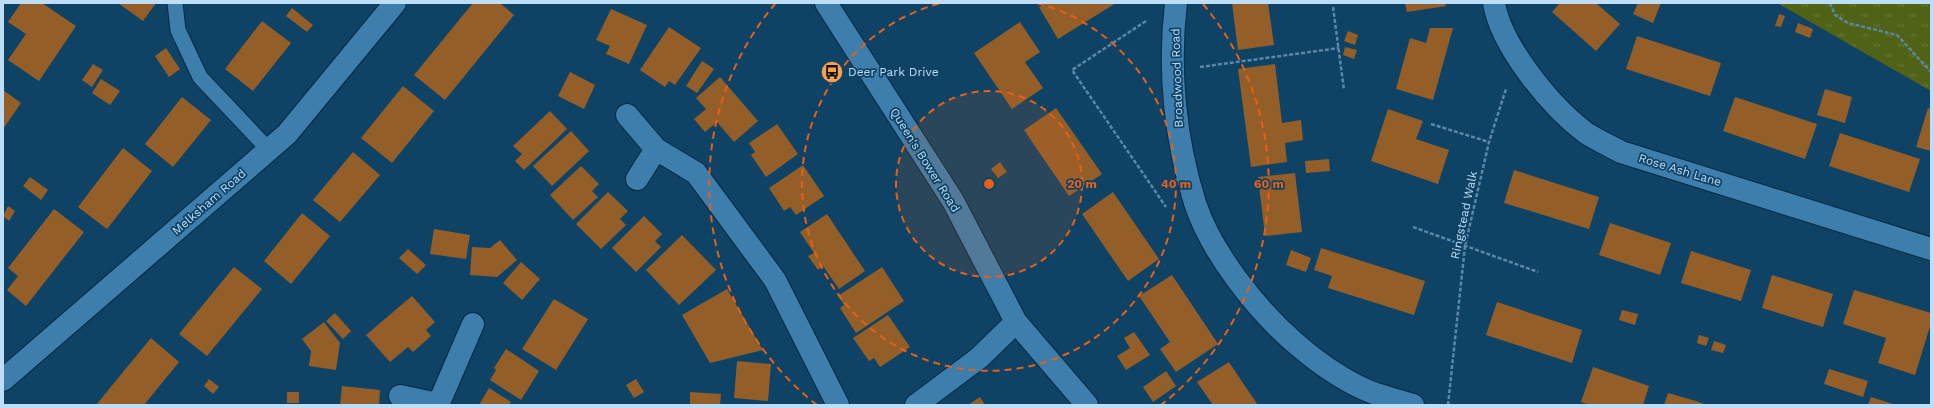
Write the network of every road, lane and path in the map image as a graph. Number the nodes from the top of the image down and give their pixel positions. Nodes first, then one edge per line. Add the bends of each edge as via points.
1 (175, 3) edge
2 (395, 3) edge
3 (826, 3) edge
4 (1494, 3) edge
5 (1830, 3) edge
6 (1333, 7) dead end
7 (1175, 9) edge
8 (1339, 48) junction
9 (1517, 56) junction
10 (1174, 71) junction
11 (1931, 72) edge
12 (1344, 90) dead end
13 (627, 116) dead end
14 (1431, 124) dead end
15 (1489, 142) junction
16 (656, 149) junction
17 (269, 150) junction
18 (637, 179) dead end
19 (1196, 204) junction
20 (1413, 227) dead end
21 (1465, 246) junction
22 (1931, 249) edge
23 (1538, 272) dead end
24 (1016, 322) junction
25 (473, 324) dead end
26 (3, 380) edge
27 (400, 396) dead end
28 (438, 405) edge
29 (838, 405) edge
30 (916, 405) edge
31 (1087, 405) edge
32 (1413, 405) edge
33 (1448, 405) edge

1 - 17 lane via 178,30 200,77
2 - 17 street, Melksham Road via 287,134
3 - 24 street, Queen's Bower Road via 953,201
4 - 9 street, Rose Ash Lane via 1504,34
5 - 11 path via 1835,15 1848,22 1897,35
6 - 8 path
7 - 10 street, Broadwood Road
7 - 19 path via 1153,16 1072,70 1169,211
8 - 10 path
8 - 12 path
9 - 15 path, Ringstead Walk
9 - 22 street, Rose Ash Lane via 1559,109 1587,133 1621,152
10 - 19 street, Broadwood Road via 1176,120
13 - 16 street
14 - 15 path
15 - 21 path, Ringstead Walk
16 - 18 street
16 - 29 street via 696,173 775,280
17 - 26 street, Melksham Road
19 - 32 street, Broadwood Road via 1213,241 1236,279 1283,332 1309,355 1342,378 1375,394
20 - 21 path
21 - 23 path
21 - 33 path, Ringstead Walk
24 - 30 street via 980,358
24 - 31 street, Queen's Bower Road
25 - 28 street
27 - 28 street

